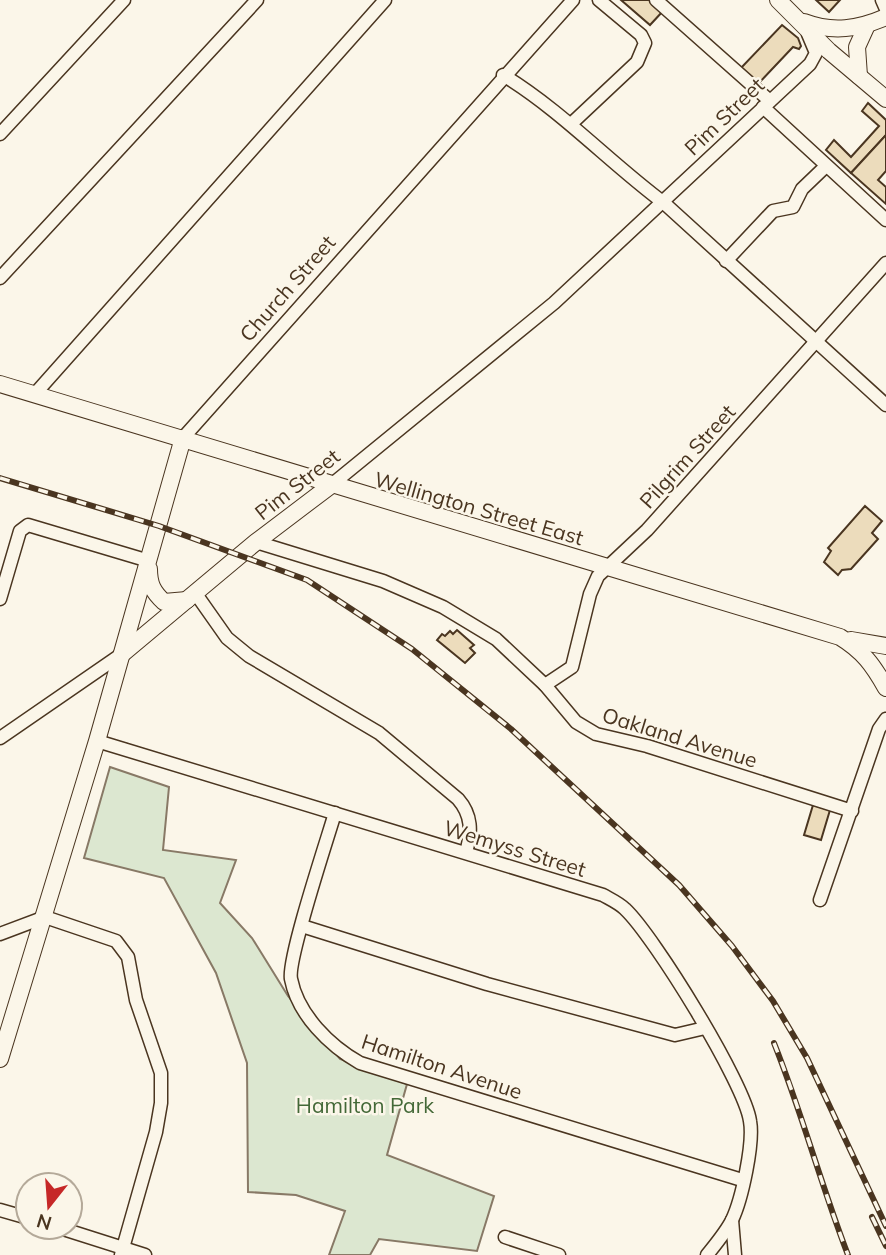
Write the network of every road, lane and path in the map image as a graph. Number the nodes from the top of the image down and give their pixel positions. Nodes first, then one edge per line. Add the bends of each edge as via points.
1 (124, 0) edge
2 (257, 0) edge
3 (385, 0) edge
4 (573, 0) edge
5 (600, 0) edge
6 (656, 0) edge
7 (778, 0) edge
8 (882, 0) edge
9 (886, 9) edge
10 (886, 17) edge
11 (800, 21) junction
12 (867, 25) junction
13 (810, 64) junction
14 (503, 75) junction
15 (859, 76) junction
16 (886, 99) edge
17 (766, 104) junction
18 (571, 124) junction
19 (0, 134) edge
20 (826, 166) junction
21 (664, 203) junction
22 (886, 220) edge
23 (726, 261) junction
24 (886, 263) edge
25 (0, 278) edge
26 (814, 342) junction
27 (0, 384) edge
28 (34, 395) junction
29 (886, 405) edge
30 (183, 438) junction
31 (330, 486) junction
32 (256, 542) junction
33 (149, 561) junction
34 (609, 568) junction
35 (2, 578) edge
36 (193, 597) junction
37 (0, 599) edge
38 (840, 637) junction
39 (886, 646) edge
40 (122, 654) junction
41 (545, 685) junction
42 (886, 688) edge
43 (886, 719) edge
44 (1, 735) edge
45 (97, 741) junction
46 (852, 811) junction
47 (335, 813) junction
48 (466, 852) junction
49 (820, 900) dead end
50 (45, 917) junction
51 (303, 926) junction
52 (0, 934) edge
53 (705, 1028) junction
54 (0, 1059) edge
55 (742, 1180) junction
56 (732, 1220) junction
57 (84, 1237) edge
58 (505, 1237) dead end
59 (122, 1252) edge
60 (145, 1255) edge
61 (559, 1255) edge
62 (706, 1255) edge
63 (735, 1255) edge

1 - 19 street
2 - 25 street
3 - 28 street
4 - 14 street, Church Street
5 - 18 street via 645,43 637,62
6 - 17 street
7 - 11 main road
8 - 9 street
10 - 12 main road
11 - 12 main road via 825,30
11 - 13 street via 815,47
11 - 15 main road
12 - 15 main road via 857,47
13 - 15 street via 828,60
13 - 17 street, Pim Street
14 - 18 street
14 - 30 street, Church Street
15 - 16 main road
17 - 20 street
17 - 21 street, Pim Street
18 - 21 street
20 - 22 street
20 - 23 street via 802,189 793,207 773,211
21 - 23 street
21 - 31 street, Pim Street via 554,303
23 - 26 street
24 - 26 street, Pilgrim Street
26 - 29 street
26 - 34 street, Pilgrim Street
27 - 28 main road, Wellington Street East
28 - 30 main road, Wellington Street East
30 - 31 main road, Wellington Street East
30 - 33 main road, Church Street
31 - 32 main road, Pim Street
31 - 34 main road, Wellington Street East
32 - 36 main road, Pim Street
32 - 41 street, Oakland Avenue via 383,582 443,607 496,639
33 - 35 street via 28,525 20,531
33 - 36 main road via 149,582 155,594 164,601
33 - 40 main road, Church Street
34 - 38 main road, Wellington Street East
34 - 41 street, Pilgrim Street via 598,576 590,594 572,667
35 - 37 street
36 - 40 main road, Pim Street
36 - 48 street via 227,638 249,656 379,733 458,799 468,810
38 - 39 main road
38 - 42 main road, Wellington Street East via 872,663
40 - 44 street
40 - 45 main road
41 - 46 street, Oakland Avenue via 576,722 596,734
43 - 46 street
45 - 47 street, Wemyss Street
45 - 50 main road
46 - 49 street
47 - 48 street, Wemyss Street
47 - 51 street, Hamilton Avenue
48 - 53 street, Wemyss Street via 603,895 625,909 661,956
50 - 52 street
50 - 54 main road
50 - 59 street via 116,941 128,957 136,1000 160,1073 156,1132
51 - 53 street via 487,984 675,1035
51 - 55 street, Hamilton Avenue via 290,977 308,1016 337,1050 360,1063
53 - 55 street, Wemyss Street via 745,1098 751,1140
55 - 56 street, Wemyss Street
56 - 62 street
56 - 63 street
57 - 59 street
58 - 61 street
59 - 60 street

